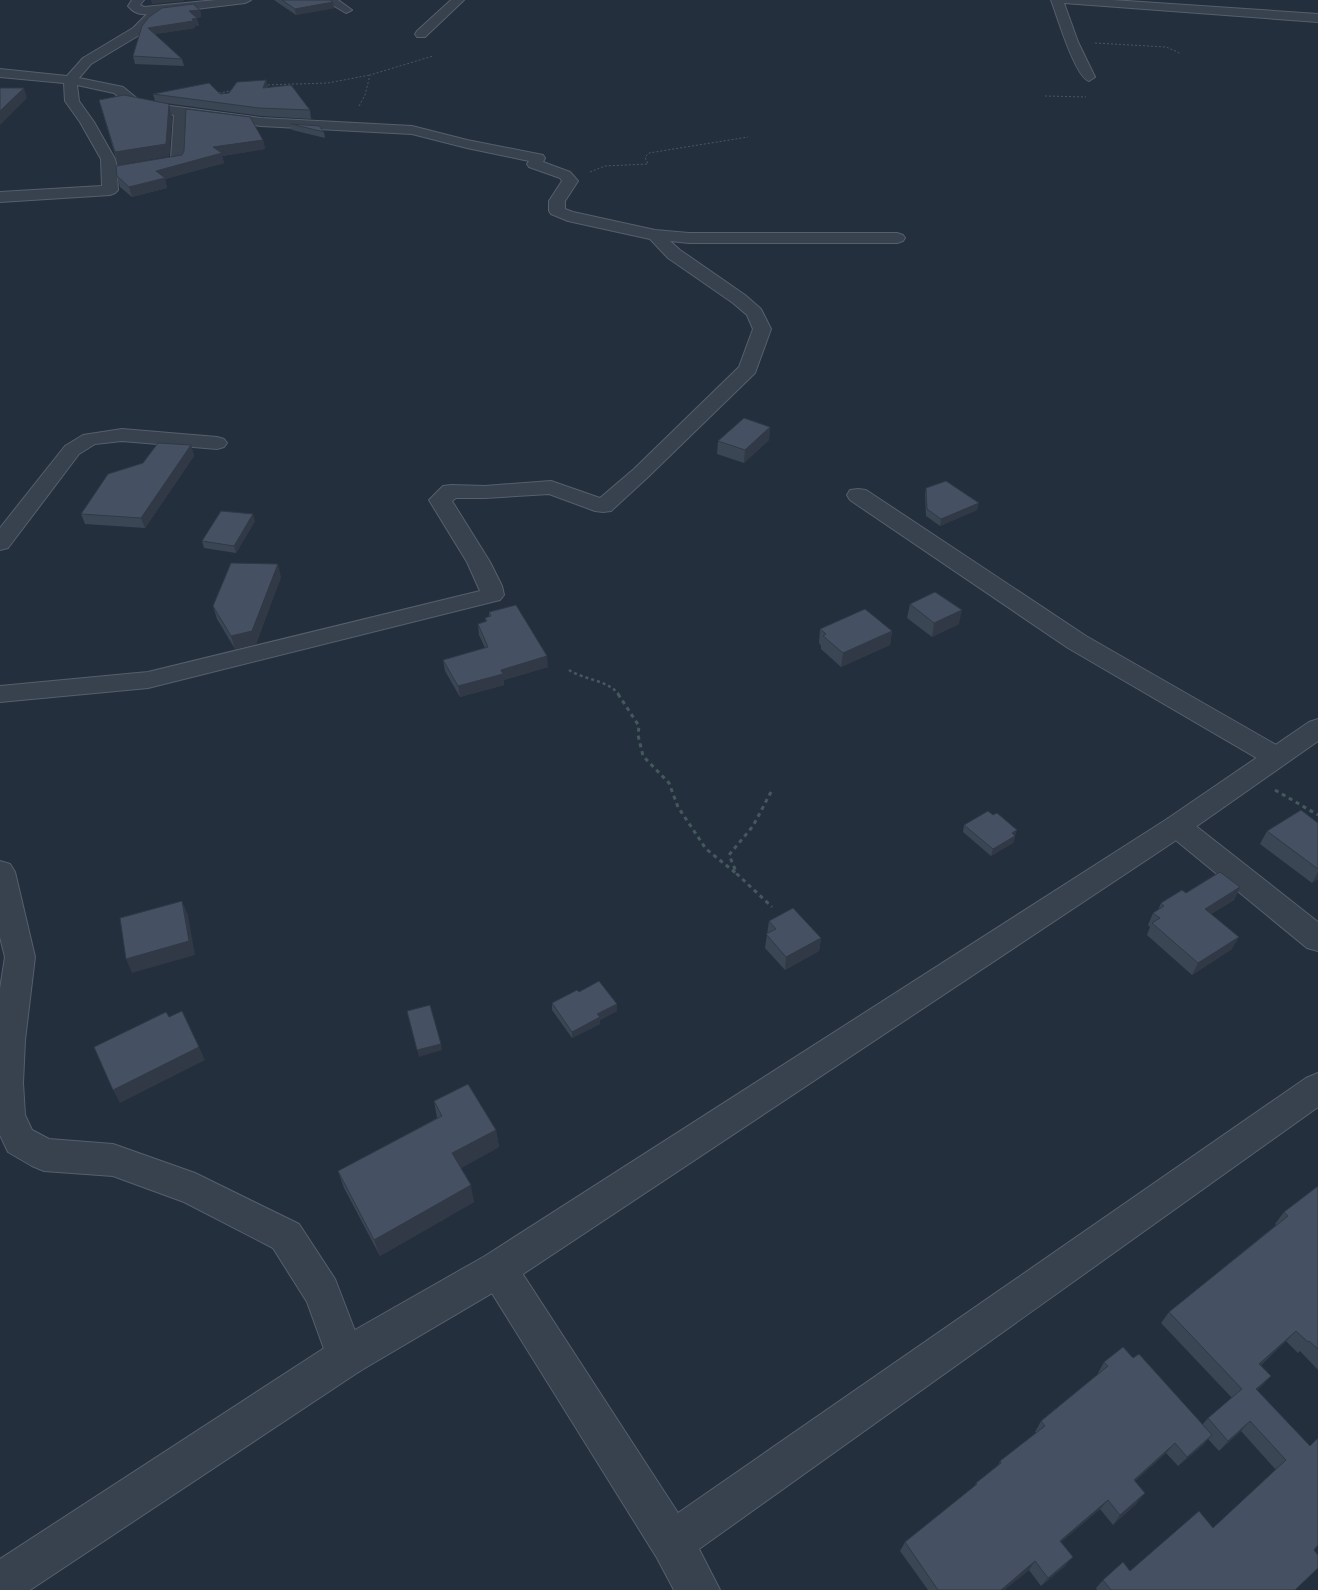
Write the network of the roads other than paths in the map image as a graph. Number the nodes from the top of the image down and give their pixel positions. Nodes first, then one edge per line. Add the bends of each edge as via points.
1 (138, 0) edge
2 (245, 0) edge
3 (330, 0) edge
4 (458, 0) edge
5 (1057, 0) edge
6 (1064, 0) edge
7 (160, 10) junction
8 (346, 10) dead end
9 (1318, 18) edge
10 (421, 34) dead end
11 (0, 73) edge
12 (1089, 77) road end
13 (70, 80) junction
14 (181, 110) junction
15 (110, 172) junction
16 (0, 197) edge
17 (655, 235) junction
18 (897, 238) dead end
19 (217, 443) dead end
20 (858, 495) dead end
21 (0, 543) edge
22 (0, 694) edge
23 (1318, 728) edge
24 (1263, 766) junction
25 (1177, 826) junction
26 (0, 872) edge
27 (1318, 939) edge
28 (1318, 1088) edge
29 (498, 1269) junction
30 (346, 1357) junction
31 (672, 1543) junction
32 (0, 1584) edge
33 (698, 1590) edge

1 - 7 street via 134,6 142,10
2 - 7 street
3 - 8 street
4 - 10 street
5 - 12 street
6 - 9 street
7 - 13 street via 137,31 87,61
11 - 13 street
13 - 14 street via 118,90 134,103
13 - 15 street via 72,102 108,159
14 - 15 street via 178,161
14 - 17 street via 261,122 412,130 538,158 534,164 565,175 570,182 557,201 557,210 568,216
15 - 16 street via 110,190
17 - 18 street via 689,238
17 - 22 street via 674,254 755,313 762,329 748,369 603,506 551,487 450,491 440,500 483,570 492,587 492,595 148,680
19 - 21 street via 122,435 90,439 72,450
20 - 24 street
23 - 24 street
24 - 25 street
25 - 27 street
25 - 29 street
26 - 30 street via 20,957 6,1083 8,1116 20,1141 44,1155 113,1160 195,1189 286,1236 322,1292
28 - 31 street
29 - 30 street
29 - 31 street
30 - 32 street
31 - 33 street

